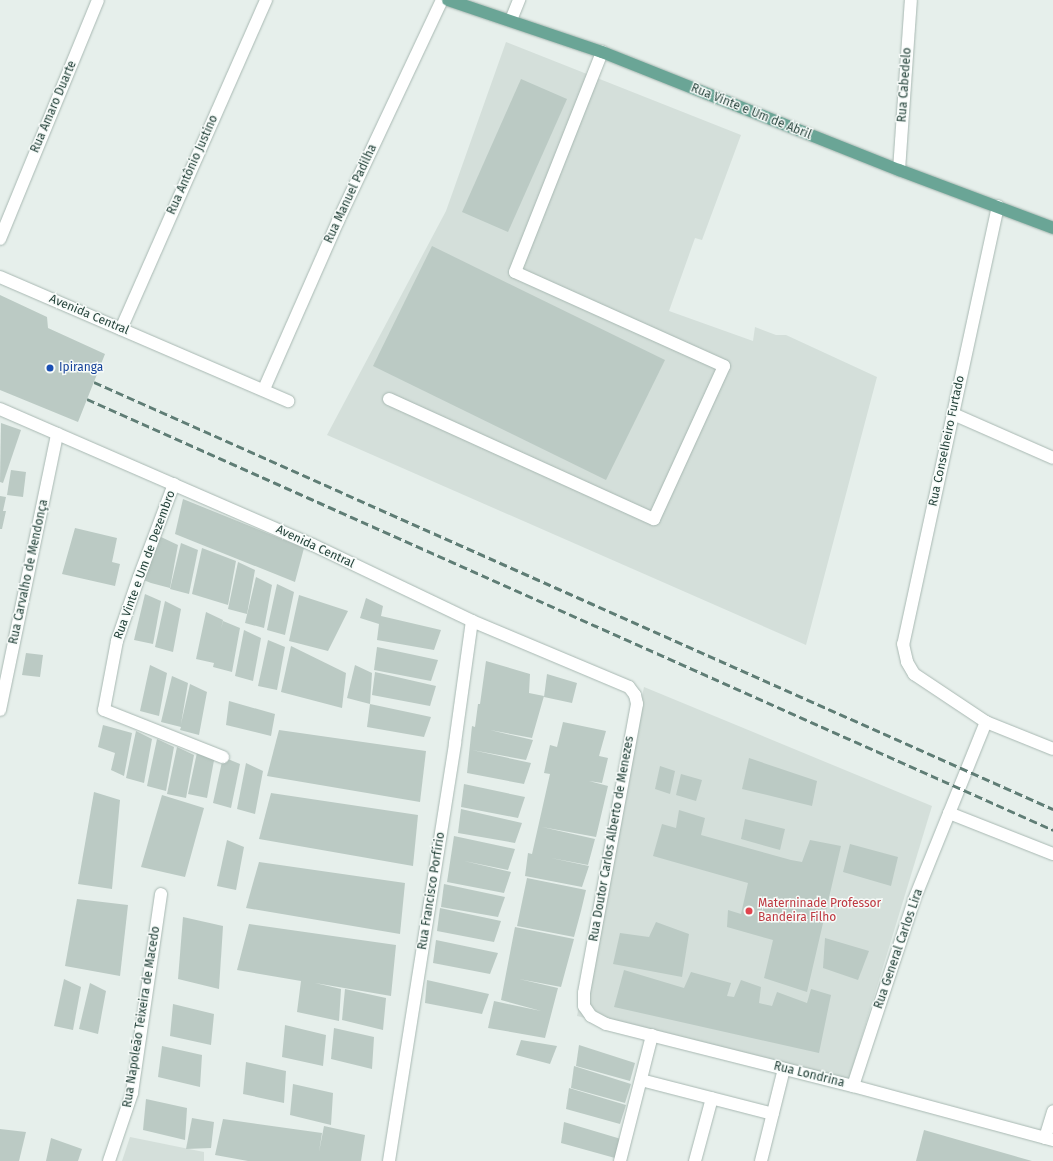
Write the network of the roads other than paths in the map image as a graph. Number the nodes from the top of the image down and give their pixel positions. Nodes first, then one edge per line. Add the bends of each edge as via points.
1 (98, 0) edge
2 (266, 0) edge
3 (442, 0) edge
4 (448, 0) edge
5 (519, 0) edge
6 (911, 0) edge
7 (511, 20) junction
8 (602, 52) junction
9 (899, 170) junction
10 (998, 206) junction
11 (5, 211) edge
12 (0, 226) edge
13 (1053, 228) edge
14 (0, 239) edge
15 (0, 278) edge
16 (122, 329) junction
17 (264, 389) junction
18 (389, 399) dead end
19 (288, 401) dead end
20 (0, 409) edge
21 (953, 414) junction
22 (57, 434) junction
23 (1053, 458) edge
24 (174, 484) junction
25 (472, 621) junction
26 (630, 687) joint
27 (0, 710) edge
28 (986, 722) junction
29 (1053, 749) edge
30 (223, 757) dead end
31 (949, 813) junction
32 (1053, 854) edge
33 (161, 894) dead end
34 (584, 993) joint
35 (652, 1035) junction
36 (784, 1069) junction
37 (640, 1080) junction
38 (853, 1086) junction
39 (712, 1098) junction
40 (1053, 1111) edge
41 (773, 1114) junction
42 (1049, 1139) edge
43 (110, 1161) edge
44 (389, 1161) edge
45 (620, 1161) edge
46 (695, 1161) edge
47 (761, 1161) edge

1 - 11 street, Rua Amaro Duarte
2 - 16 street, Rua Antônio Justino
3 - 17 street, Rua Manuel Padilha via 338,221
4 - 7 main road, Rua Vinte e Um de Abril
5 - 7 street
6 - 9 street, Rua Cabedelo
7 - 8 main road, Rua Vinte e Um de Abril
8 - 9 main road, Rua Vinte e Um de Abril
8 - 18 street via 515,272 724,366 654,519
9 - 10 main road, Rua Vinte e Um de Abril
10 - 13 main road, Rua Vinte e Um de Abril
10 - 21 street, Rua Conselheiro Furtado
11 - 12 street
11 - 14 street
15 - 16 street, Avenida Central
16 - 17 street, Avenida Central
17 - 19 street, Avenida Central
20 - 22 street, Avenida Central
21 - 23 street
21 - 28 street, Rua Conselheiro Furtado via 903,644 907,662 914,674
22 - 24 street, Avenida Central
22 - 27 street, Rua Carvalho de Mendonça
24 - 25 street, Avenida Central via 313,545
24 - 30 street, Rua Vinte e Um de Dezembro via 138,577 117,641 104,710
25 - 26 street, Avenida Central
25 - 44 street, Rua Francisco Porfírio
26 - 34 street, Rua Doutor Carlos Alberto de Menezes via 637,704
28 - 29 street
28 - 31 street, Rua General Carlos Lira
31 - 32 street
31 - 38 street, Rua General Carlos Lira via 914,900
33 - 43 street, Rua Napoleão Teixeira de Macedo via 132,1093
34 - 35 street, Rua Londrina via 584,1006 591,1016 606,1024
35 - 36 street, Rua Londrina
35 - 37 street
36 - 38 street, Rua Londrina
36 - 41 street
37 - 39 street
37 - 45 street
38 - 42 street, Rua Londrina
39 - 41 street
39 - 46 street
40 - 42 street
41 - 47 street

